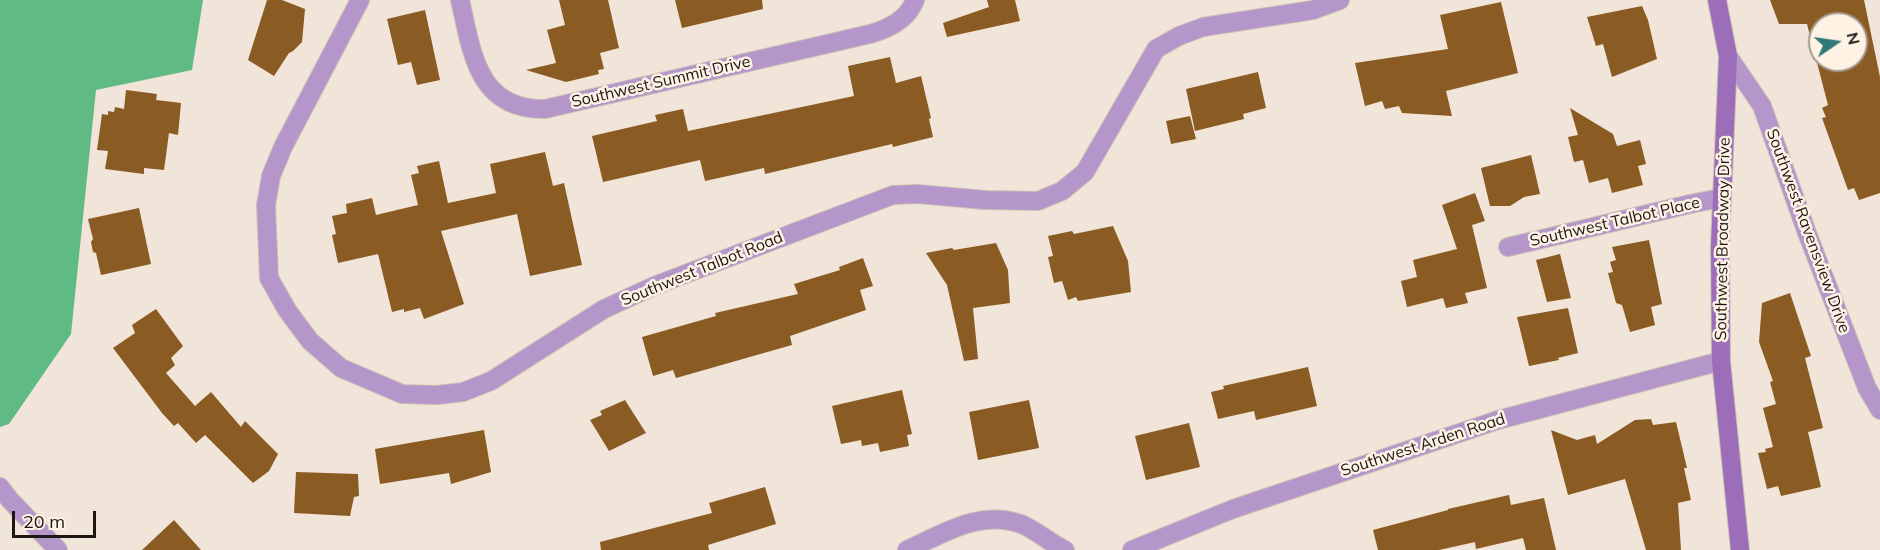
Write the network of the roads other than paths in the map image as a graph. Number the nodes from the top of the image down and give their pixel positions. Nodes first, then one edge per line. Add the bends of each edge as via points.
1 (360, 0) edge
2 (460, 0) edge
3 (915, 0) edge
4 (1340, 0) edge
5 (1717, 0) edge
6 (1728, 56) junction
7 (1721, 198) junction
8 (1508, 247) dead end
9 (1721, 361) junction
10 (1880, 410) edge
11 (0, 488) edge
12 (58, 550) edge
13 (907, 550) edge
14 (1065, 550) edge
15 (1132, 550) edge
16 (1740, 550) edge

1 - 4 street, Southwest Talbot Road via 283,147 272,176 266,205 269,278 310,341 341,368 402,394 437,395 463,392 491,381 604,309 654,286 893,195 1038,201 1062,192 1085,172 1156,49 1203,27 1313,10
2 - 3 street, Southwest Summit Drive via 480,76 504,100 538,109 877,32 895,23
5 - 6 street, Southwest Broadway Drive
6 - 7 street, Southwest Broadway Drive
6 - 10 street, Southwest Ravensview Drive via 1762,106 1867,388
7 - 8 street, Southwest Talbot Place
7 - 9 street, Southwest Broadway Drive
9 - 15 street, Southwest Arden Road via 1498,420 1233,509
9 - 16 street, Southwest Broadway Drive
11 - 12 street
13 - 14 street via 967,522 992,519 1023,524

